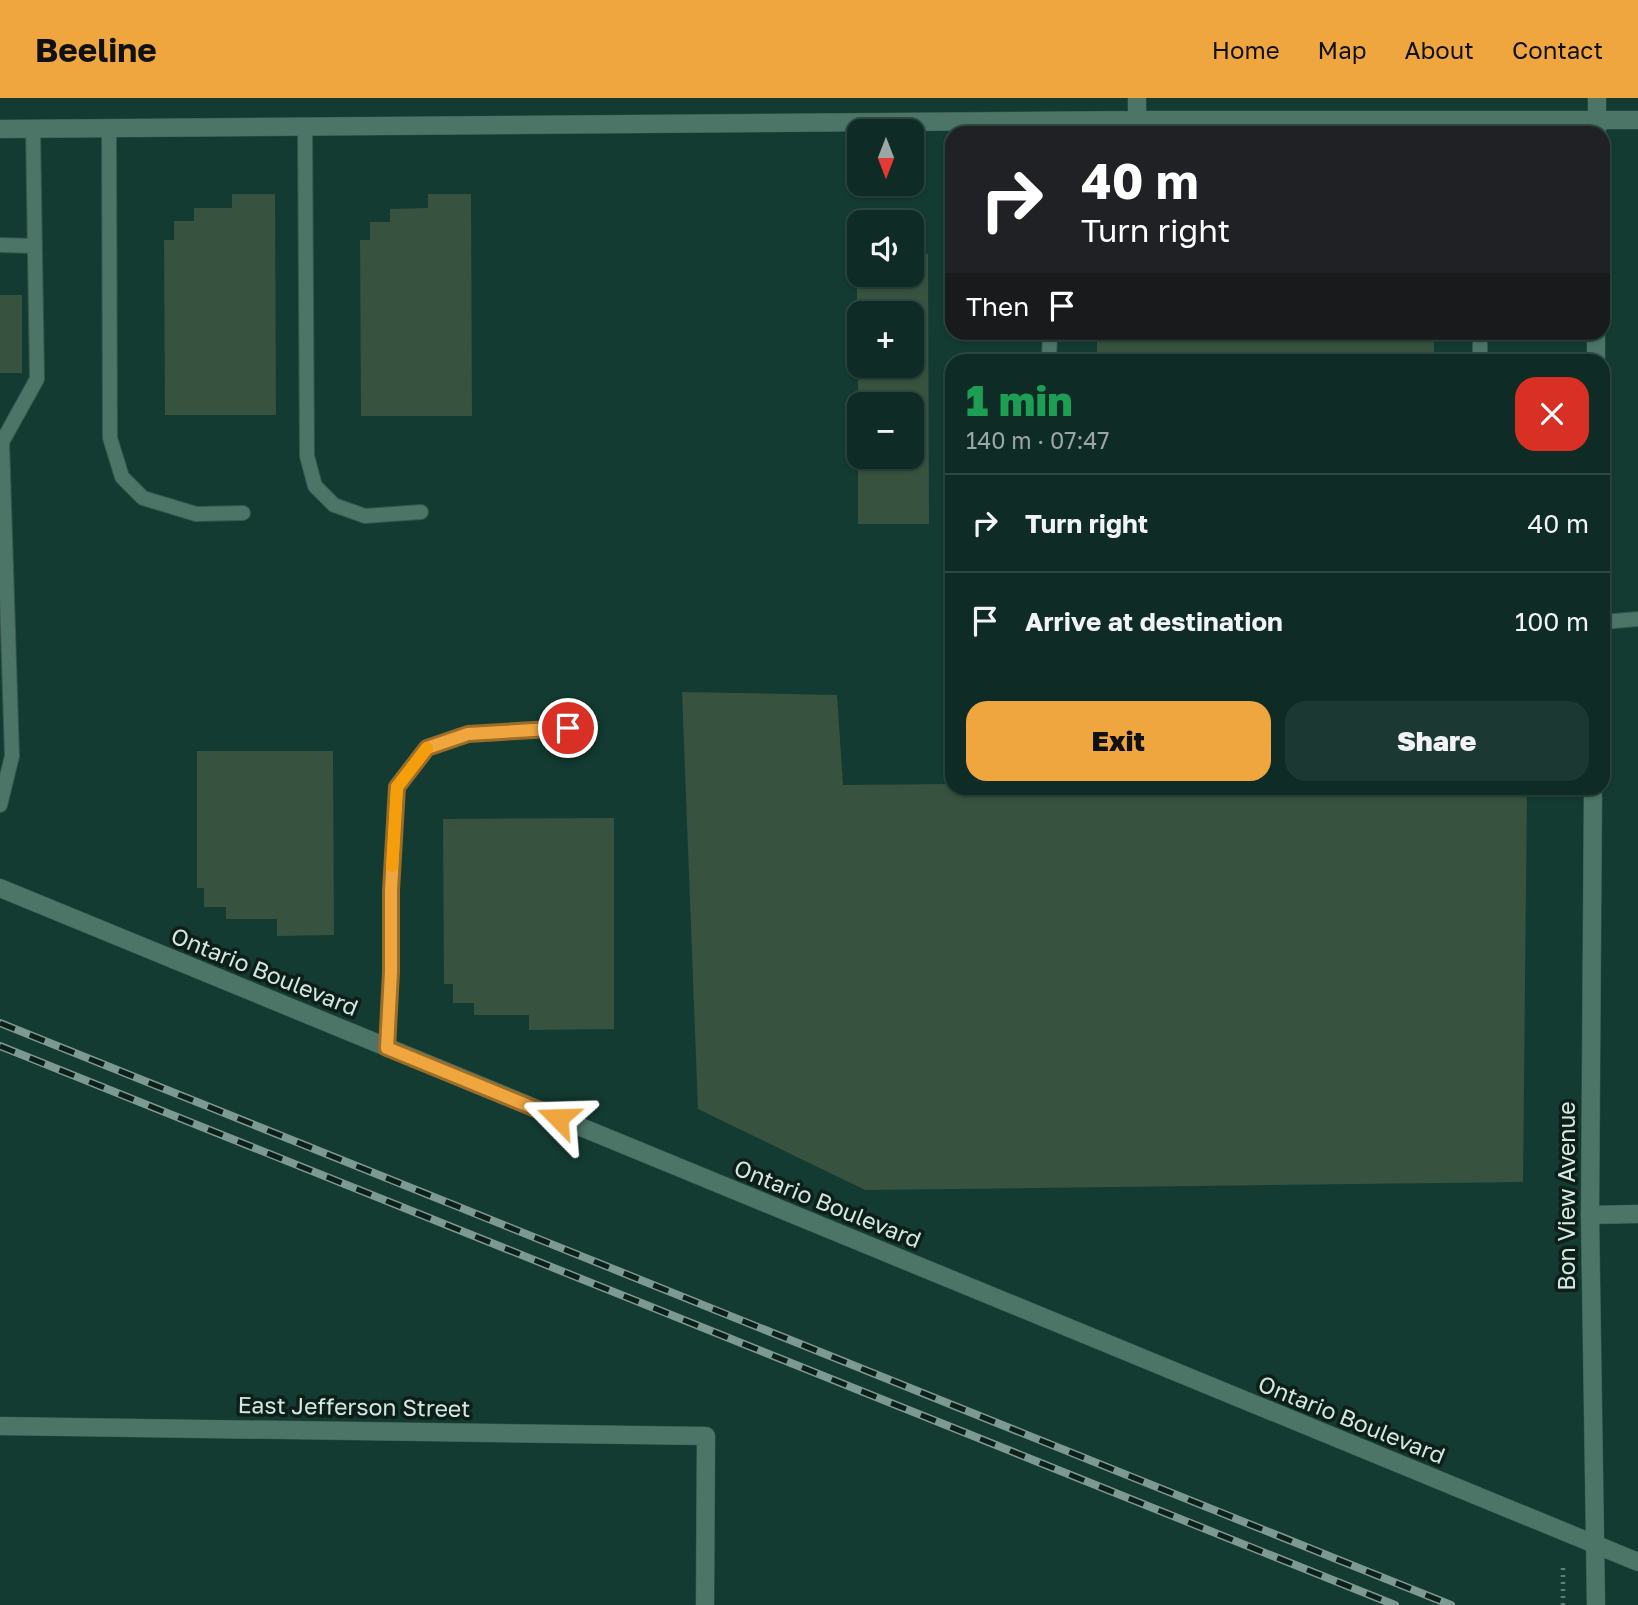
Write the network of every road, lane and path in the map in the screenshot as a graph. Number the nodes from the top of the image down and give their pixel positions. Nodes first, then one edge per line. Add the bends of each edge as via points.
1 (1137, 98) edge
2 (1597, 98) edge
3 (1137, 120) junction
4 (1638, 120) edge
5 (1065, 126) edge
6 (1483, 126) edge
7 (1597, 126) edge
8 (304, 127) junction
9 (945, 127) edge
10 (109, 128) junction
11 (0, 129) edge
12 (33, 129) junction
13 (0, 245) edge
14 (35, 246) junction
15 (421, 512) dead end
16 (243, 513) dead end
17 (1638, 619) edge
18 (1610, 621) edge
19 (568, 728) dead end
20 (1593, 795) edge
21 (0, 805) edge
22 (0, 888) edge
23 (387, 1048) junction
24 (1590, 1214) junction
25 (1638, 1214) edge
26 (0, 1426) edge
27 (1594, 1545) junction
28 (1638, 1562) edge
29 (1563, 1568) dead end
30 (705, 1605) edge
31 (1563, 1605) edge
32 (1596, 1605) edge

1 - 3 street
2 - 7 street
3 - 5 street
3 - 6 street
4 - 7 street
6 - 7 street
8 - 9 street
8 - 10 street
8 - 15 lane via 307,456 315,486 334,505 365,516
10 - 12 street
10 - 16 lane via 110,438 122,477 143,498 196,514
11 - 12 street
12 - 14 lane
13 - 14 lane
14 - 21 lane via 37,379 2,442 12,756
17 - 18 lane
19 - 23 lane via 468,734 427,748 397,787
20 - 24 street, Bon View Avenue
22 - 23 street, Ontario Boulevard
23 - 27 street, Ontario Boulevard
24 - 25 street
24 - 27 street, Bon View Avenue
26 - 30 street, East Jefferson Street via 706,1436
27 - 28 street, Ontario Boulevard
27 - 32 street, Bon View Avenue
29 - 31 path

